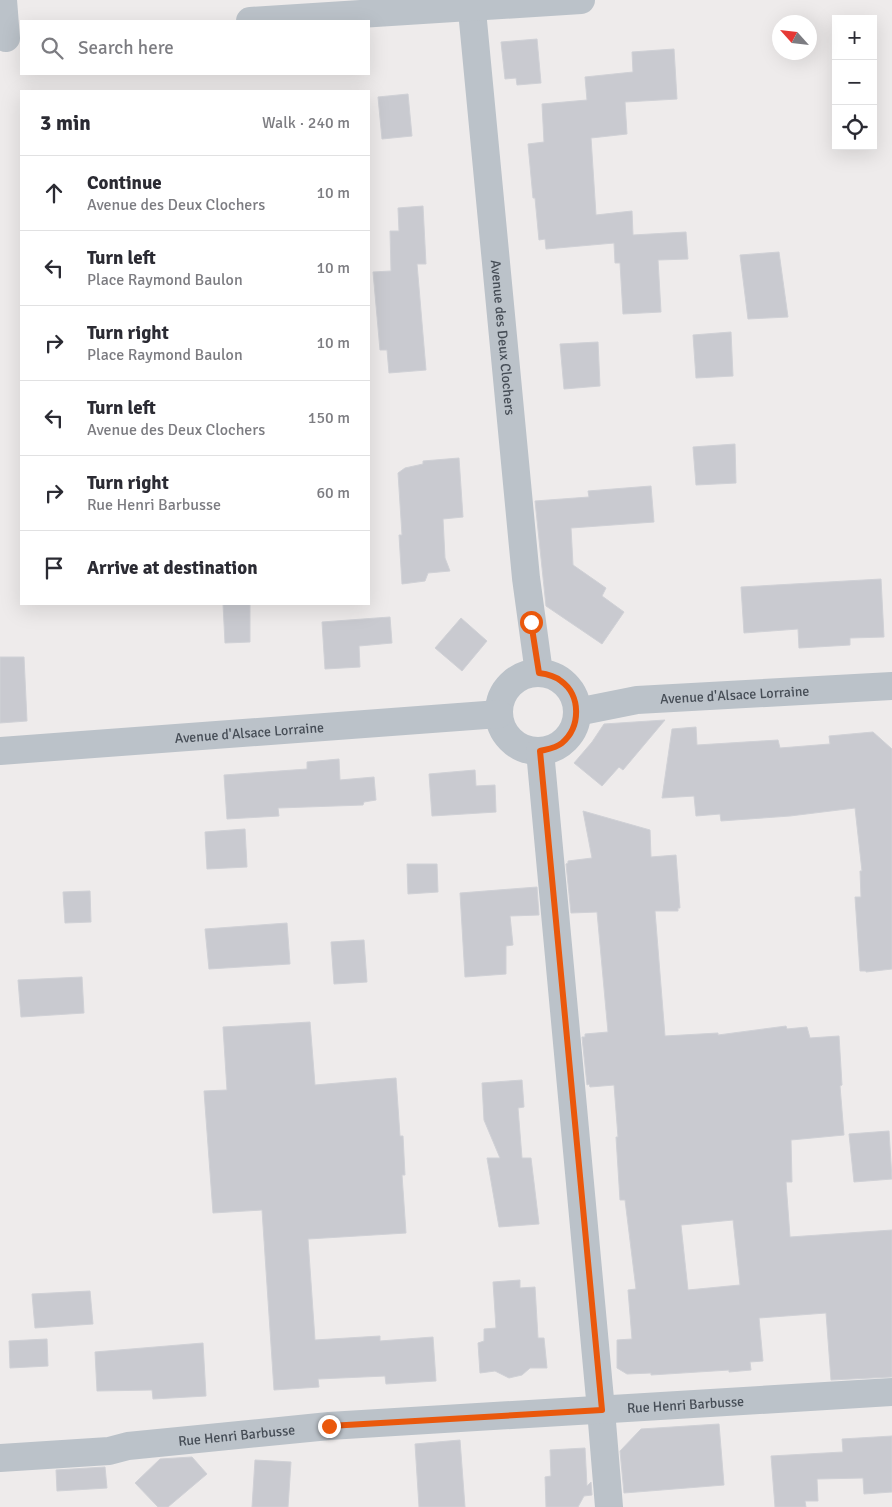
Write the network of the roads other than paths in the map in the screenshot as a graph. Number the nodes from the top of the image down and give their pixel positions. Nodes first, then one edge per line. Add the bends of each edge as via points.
1 (3, 0) edge
2 (581, 0) edge
3 (472, 3) edge
4 (262, 20) edge
5 (9, 37) edge
6 (539, 673) junction
7 (892, 686) edge
8 (577, 712) junction
9 (499, 714) junction
10 (0, 751) edge
11 (540, 751) junction
12 (892, 1392) edge
13 (602, 1410) junction
14 (0, 1458) edge
15 (609, 1507) edge

1 - 5 street
2 - 3 street
3 - 4 street
3 - 6 street, Avenue des Deux Clochers via 525,569
6 - 8 street via 550,675 570,689
6 - 9 street via 515,680 506,689 500,701
7 - 8 street, Avenue d'Alsace Lorraine via 637,700
8 - 11 street via 575,724 562,743
9 - 10 street, Avenue d'Alsace Lorraine
9 - 11 street via 507,737 516,745
11 - 13 street
12 - 13 street, Rue Henri Barbusse
13 - 14 street, Rue Henri Barbusse via 329,1426 128,1446 109,1451
13 - 15 street

